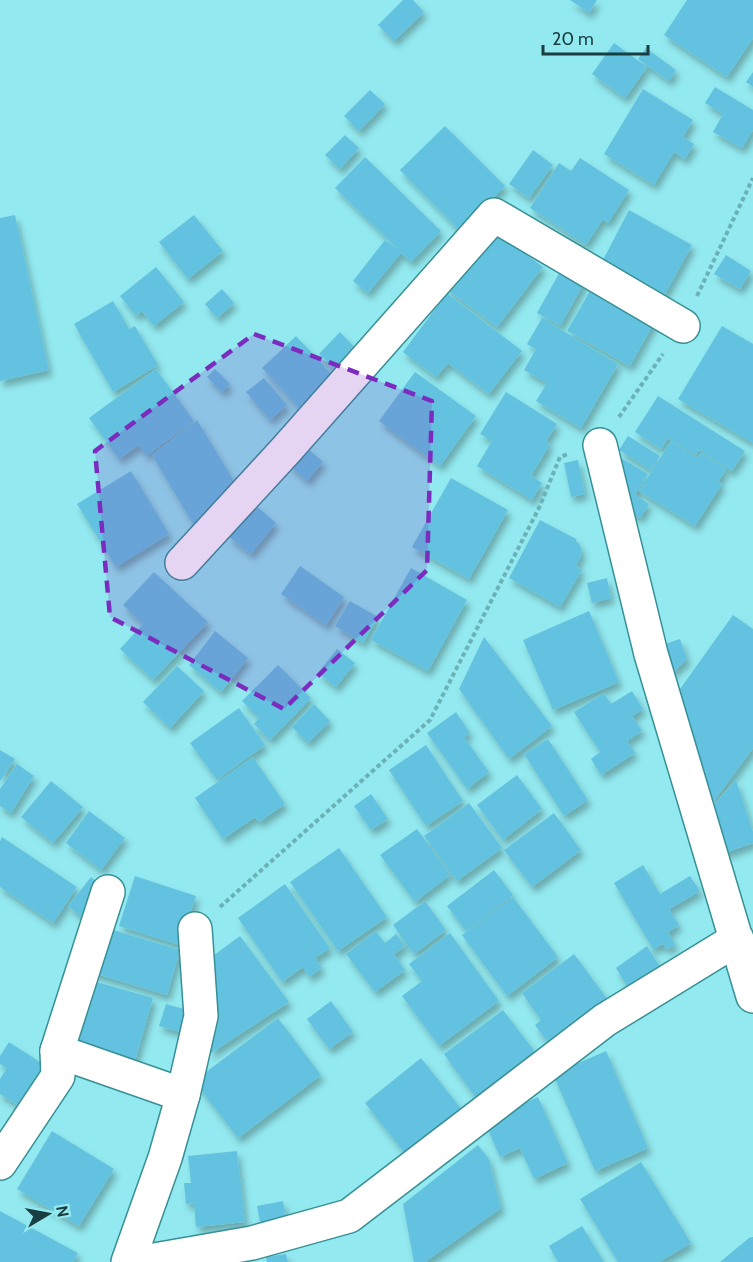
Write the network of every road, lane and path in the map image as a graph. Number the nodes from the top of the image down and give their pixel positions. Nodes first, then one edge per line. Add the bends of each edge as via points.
1 (753, 178) edge
2 (683, 326) junction
3 (600, 445) junction
4 (182, 563) dead end
5 (108, 892) dead end
6 (195, 929) joint
7 (736, 939) junction
8 (753, 996) edge
9 (57, 1051) junction
10 (183, 1095) junction
11 (0, 1163) edge
12 (128, 1262) edge
13 (143, 1262) edge

1 - 2 path
2 - 3 path
2 - 4 street via 494,215
3 - 6 path via 560,457 539,508 430,720
3 - 7 street via 651,654
5 - 9 street
6 - 10 street via 201,1016
7 - 8 street
7 - 13 street via 604,1020 349,1215 252,1243
9 - 10 street
9 - 11 street via 58,1076
10 - 12 street

